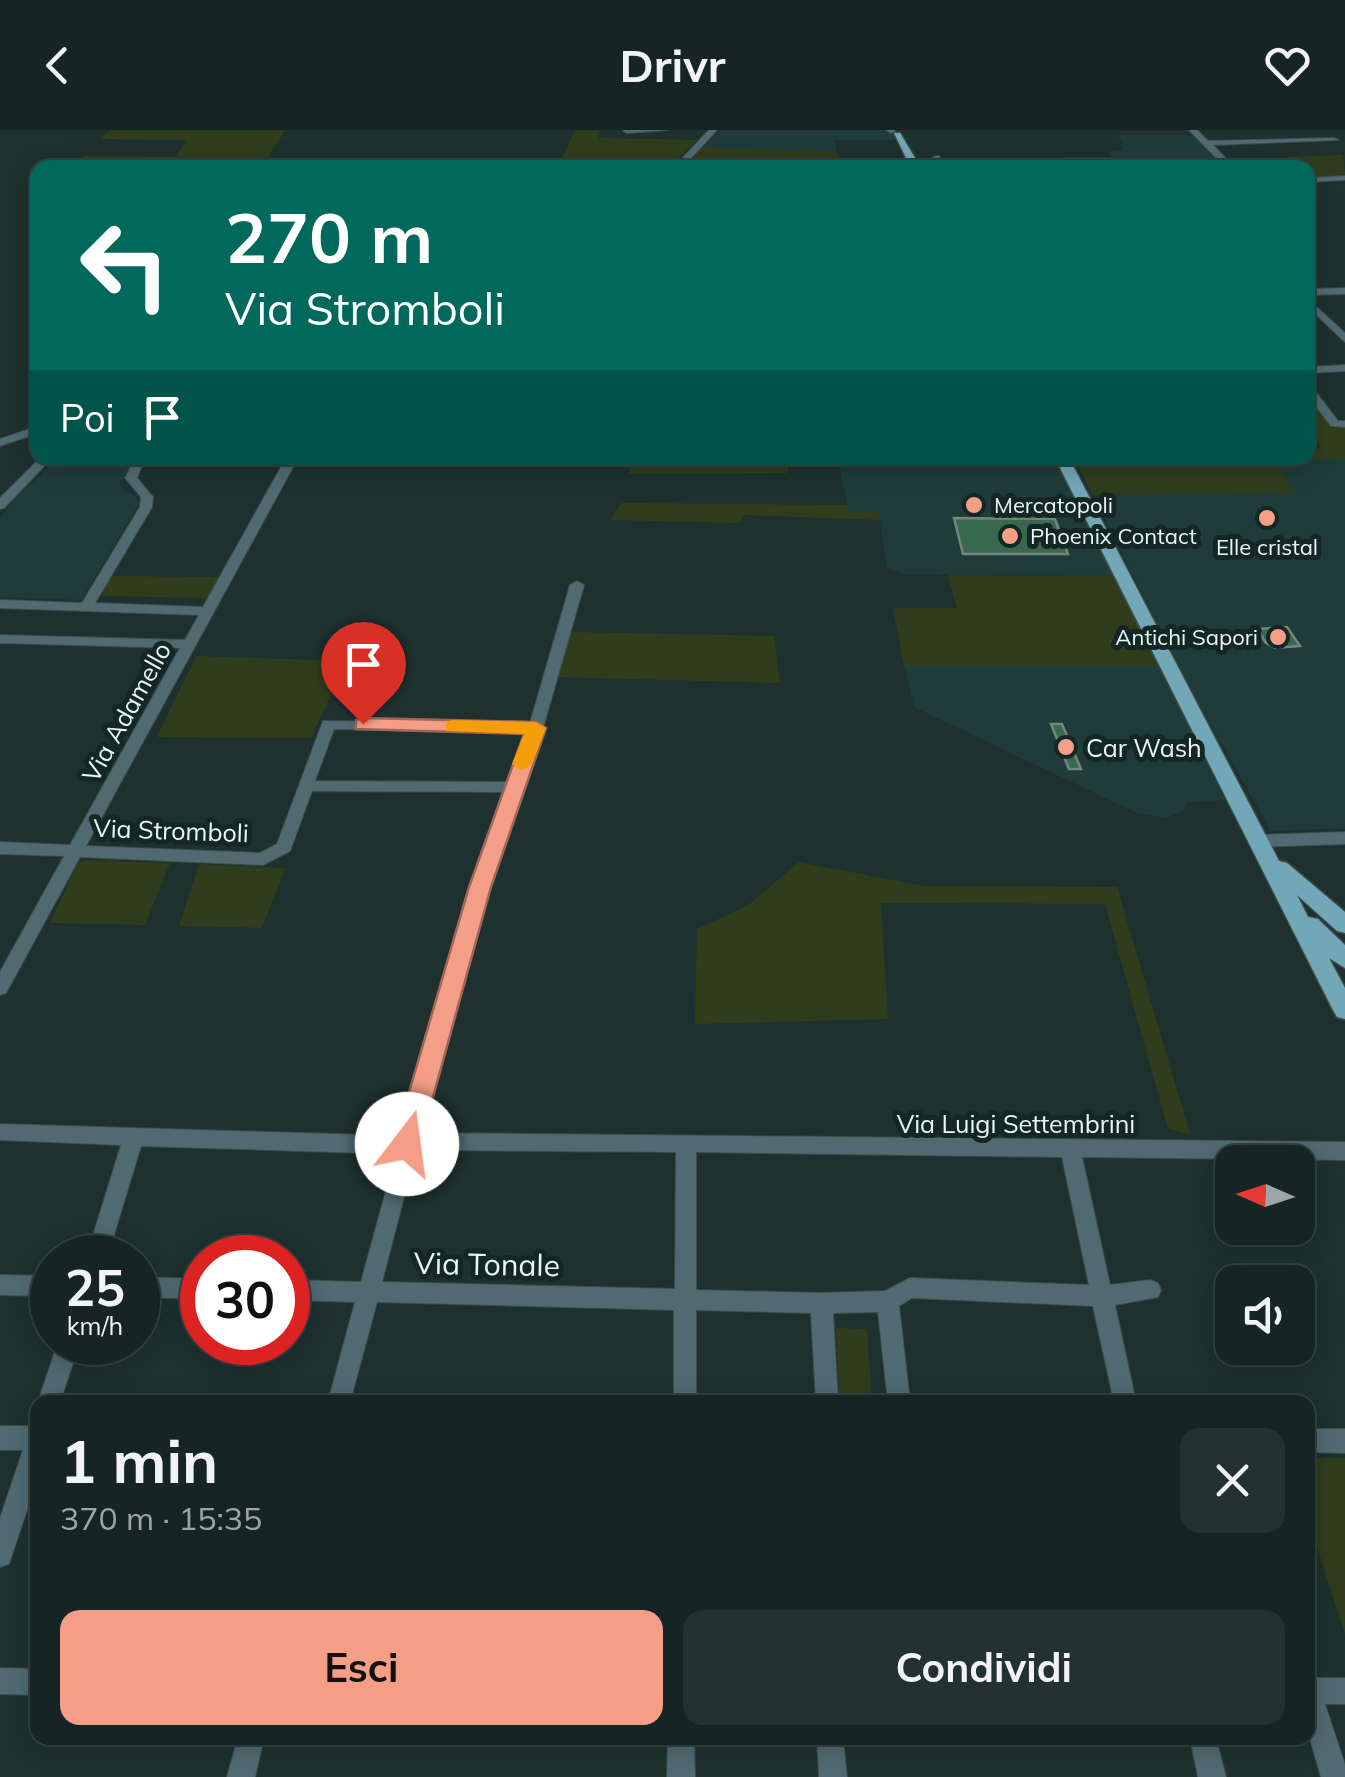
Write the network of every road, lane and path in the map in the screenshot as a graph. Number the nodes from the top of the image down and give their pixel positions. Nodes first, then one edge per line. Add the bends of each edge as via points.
1 (662, 130) edge
2 (716, 130) edge
3 (1193, 130) edge
4 (1322, 130) edge
5 (627, 131) edge
6 (897, 132) edge
7 (1334, 140) junction
8 (1206, 143) junction
9 (1344, 151) edge
10 (1252, 153) dead end
11 (685, 160) edge
12 (912, 160) edge
13 (1223, 160) edge
14 (1345, 178) edge
15 (1315, 180) edge
16 (1345, 291) edge
17 (1315, 292) edge
18 (1315, 309) edge
19 (1345, 322) edge
20 (1328, 323) junction
21 (1345, 340) edge
22 (1345, 368) edge
23 (1315, 370) edge
24 (1315, 398) edge
25 (1345, 424) edge
26 (30, 433) edge
27 (0, 443) edge
28 (39, 465) edge
29 (138, 465) edge
30 (288, 465) edge
31 (1066, 465) edge
32 (2, 501) edge
33 (577, 585) dead end
34 (0, 604) edge
35 (86, 607) junction
36 (208, 611) junction
37 (0, 639) edge
38 (190, 644) junction
39 (536, 728) junction
40 (306, 786) junction
41 (514, 786) junction
42 (1345, 838) edge
43 (1260, 846) junction
44 (0, 848) edge
45 (73, 852) junction
46 (1292, 903) junction
47 (1345, 925) edge
48 (1345, 960) edge
49 (0, 988) edge
50 (1345, 1010) edge
51 (0, 1132) edge
52 (133, 1138) junction
53 (407, 1144) junction
54 (686, 1145) junction
55 (1070, 1148) junction
56 (1345, 1151) edge
57 (103, 1235) edge
58 (0, 1285) edge
59 (30, 1286) edge
60 (1150, 1290) dead end
61 (310, 1291) edge
62 (368, 1292) junction
63 (1102, 1296) junction
64 (686, 1297) junction
65 (888, 1301) junction
66 (821, 1302) junction
67 (62, 1365) edge
68 (52, 1395) edge
69 (341, 1395) edge
70 (685, 1395) edge
71 (826, 1395) edge
72 (898, 1395) edge
73 (1123, 1395) edge
74 (0, 1438) edge
75 (30, 1439) edge
76 (1315, 1441) edge
77 (1345, 1441) edge
78 (30, 1463) edge
79 (0, 1555) edge
80 (0, 1680) edge
81 (30, 1682) edge
82 (1315, 1691) edge
83 (1345, 1691) edge
84 (1315, 1713) edge
85 (249, 1745) edge
86 (681, 1745) edge
87 (831, 1745) edge
88 (1205, 1745) edge
89 (241, 1777) edge
90 (682, 1777) edge
91 (833, 1777) edge
92 (1212, 1777) edge
93 (1335, 1777) edge

1 - 5 street
2 - 11 street
3 - 8 street
4 - 7 street
6 - 12 main road
7 - 8 street
7 - 9 street
8 - 13 street
9 - 10 street
14 - 15 street
16 - 17 street
18 - 20 street
19 - 20 street
20 - 21 street
22 - 23 street
24 - 25 street via 1335,424
26 - 27 street
28 - 32 street
29 - 35 street via 131,478 146,507
30 - 36 street, Via Adamello
31 - 43 main road
33 - 39 street
34 - 35 street
35 - 36 street
36 - 38 street, Via Adamello
37 - 38 street
38 - 45 street, Via Adamello
39 - 40 street, Via Stromboli via 328,724
39 - 41 street
40 - 41 street
40 - 45 street, Via Stromboli via 284,847 274,856
41 - 53 street
42 - 43 street
43 - 46 main road
43 - 47 main road
44 - 45 street
45 - 49 street, Via Adamello
46 - 48 main road
46 - 50 main road
51 - 52 street, Via Luigi Settembrini
52 - 53 street, Via Luigi Settembrini
52 - 57 street
53 - 54 street, Via Luigi Settembrini
53 - 62 street
54 - 55 street, Via Luigi Settembrini
54 - 64 street
55 - 56 street, Via Luigi Settembrini
55 - 63 street
58 - 59 street
60 - 63 street, Via Tonale
61 - 62 street, Via Tonale
62 - 64 street, Via Tonale
62 - 69 street
63 - 65 street, Via Tonale via 910,1288
63 - 73 street
64 - 66 street, Via Tonale
64 - 70 street
65 - 66 street, Via Tonale
65 - 72 street
66 - 71 street
67 - 68 street
74 - 75 street
76 - 77 street
78 - 79 street
80 - 81 street
82 - 83 street
84 - 93 street
85 - 89 street
86 - 90 street
87 - 91 street
88 - 92 street

